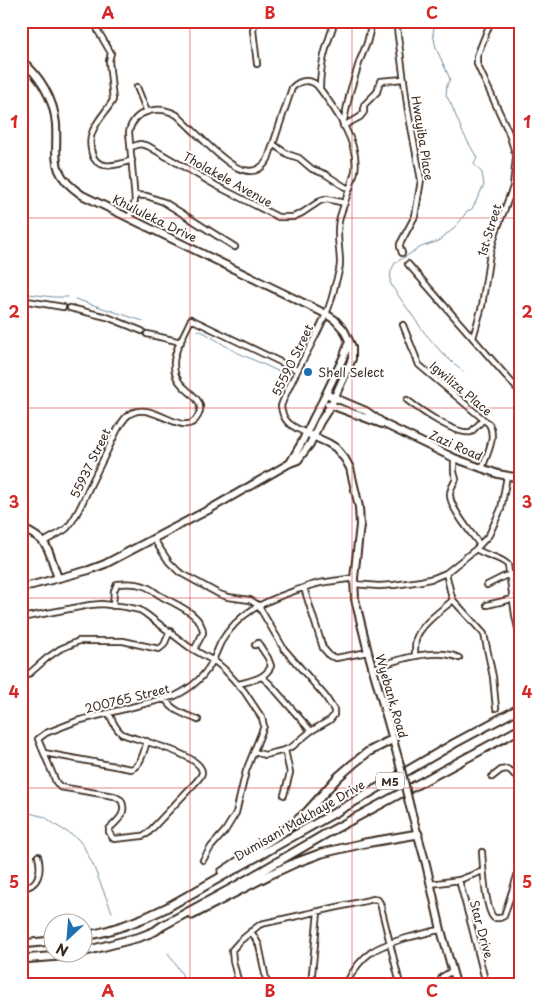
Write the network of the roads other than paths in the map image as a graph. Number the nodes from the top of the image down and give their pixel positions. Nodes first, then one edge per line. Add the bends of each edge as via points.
1 (93, 21) edge
2 (255, 21) edge
3 (335, 21) edge
4 (375, 21) edge
5 (396, 21) edge
6 (492, 21) edge
7 (21, 60) edge
8 (257, 64) dead end
9 (404, 78) junction
10 (137, 87) dead end
11 (320, 88) junction
12 (520, 99) edge
13 (147, 112) junction
14 (343, 125) junction
15 (273, 144) junction
16 (131, 147) junction
17 (514, 150) junction
18 (516, 158) junction
19 (132, 160) junction
20 (520, 167) edge
21 (350, 189) junction
22 (135, 195) junction
23 (345, 203) junction
24 (129, 218) junction
25 (234, 247) dead end
26 (402, 253) dead end
27 (408, 264) dead end
28 (21, 300) edge
29 (63, 307) dead end
30 (70, 308) dead end
31 (326, 314) junction
32 (403, 325) dead end
33 (474, 338) junction
34 (349, 341) junction
35 (181, 342) junction
36 (297, 370) junction
37 (520, 392) edge
38 (326, 394) junction
39 (334, 398) junction
40 (407, 400) dead end
41 (322, 402) junction
42 (331, 405) junction
43 (483, 420) junction
44 (386, 425) junction
45 (306, 432) junction
46 (314, 436) junction
47 (454, 458) junction
48 (290, 464) junction
49 (482, 469) junction
50 (507, 476) junction
51 (520, 478) edge
52 (21, 528) edge
53 (153, 538) junction
54 (44, 542) junction
55 (478, 547) junction
56 (446, 573) junction
57 (520, 573) edge
58 (510, 575) junction
59 (58, 578) junction
60 (354, 581) junction
61 (487, 585) dead end
62 (21, 588) edge
63 (304, 588) junction
64 (512, 599) junction
65 (454, 600) junction
66 (258, 605) junction
67 (487, 605) dead end
68 (113, 606) junction
69 (21, 618) edge
70 (170, 631) junction
71 (520, 638) edge
72 (255, 645) dead end
73 (194, 650) junction
74 (368, 652) junction
75 (415, 656) junction
76 (459, 658) dead end
77 (213, 661) junction
78 (374, 668) junction
79 (21, 677) edge
80 (262, 677) junction
81 (239, 684) junction
82 (165, 698) junction
83 (496, 708) dead end
84 (520, 708) edge
85 (109, 713) junction
86 (198, 720) dead end
87 (520, 729) edge
88 (311, 731) junction
89 (393, 739) junction
90 (147, 741) junction
91 (285, 750) junction
92 (254, 752) junction
93 (44, 753) junction
94 (492, 777) dead end
95 (520, 781) edge
96 (284, 794) dead end
97 (418, 834) junction
98 (482, 852) dead end
99 (38, 856) dead end
100 (203, 860) dead end
101 (520, 867) edge
102 (483, 870) junction
103 (459, 880) junction
104 (431, 884) junction
105 (21, 888) edge
106 (181, 900) junction
107 (318, 912) junction
108 (441, 930) junction
109 (155, 931) junction
110 (251, 931) junction
111 (92, 935) edge
112 (42, 942) edge
113 (391, 943) junction
114 (21, 944) edge
115 (92, 949) edge
116 (42, 957) edge
117 (21, 959) edge
118 (452, 971) junction
119 (238, 984) edge
120 (267, 984) edge
121 (311, 984) edge
122 (346, 984) edge
123 (400, 984) edge
124 (439, 984) edge
125 (456, 984) edge
126 (486, 984) edge

1 - 19 street via 111,53 113,100 91,134 91,152 101,165
2 - 8 street
3 - 11 street via 320,72
4 - 14 street via 350,92
5 - 9 street, Hwayiba Place
6 - 17 street via 477,56 477,64
7 - 24 street, Khululeka Drive via 34,72 50,98 56,124 56,163 63,178 82,195
9 - 14 street via 380,81 377,92 364,105 360,117
9 - 26 street, Hwayiba Place via 422,180 415,216 400,244
10 - 13 street
11 - 14 street, 55590 Street
11 - 15 street via 313,81 307,81 292,88
12 - 17 street
13 - 15 street via 161,110 178,115 226,162 245,171 264,166
13 - 16 street via 130,127
14 - 21 street, 55590 Street via 356,159
15 - 21 street
16 - 19 street
16 - 23 street, Tholakele Avenue via 148,146 278,217 293,217 327,199
17 - 18 street
18 - 20 street
18 - 33 street, 1st Street via 513,187 490,253
19 - 22 street
21 - 23 street, 55590 Street
22 - 24 street
22 - 25 street via 164,202
23 - 31 street, 55590 Street via 338,230 340,264
24 - 31 street, Khululeka Drive
27 - 33 street
28 - 29 street
30 - 35 street
31 - 34 street, Khululeka Drive via 340,324
31 - 36 street, 55590 Street
32 - 43 street, Igwiliza Place via 418,365
33 - 37 street
34 - 38 street
34 - 39 street via 352,358
35 - 36 street, 55937 Street via 191,319
35 - 54 street, 55937 Street via 175,354 175,371 181,385 200,404 195,421 178,424 144,410 126,418 117,429 72,521 62,532
36 - 45 street, 55590 Street via 281,406 284,418
38 - 39 street, Zazi Road
38 - 41 street
39 - 42 street
39 - 44 street, Zazi Road via 366,411
40 - 43 street via 433,419 463,432 471,432
41 - 42 street, Zazi Road
41 - 45 street
42 - 44 street, Zazi Road
42 - 46 street
43 - 49 street, Igwiliza Place via 489,424 492,437
44 - 47 street, Zazi Road
45 - 46 street, Wyebank Road
45 - 48 street
46 - 48 street via 298,460
46 - 60 street, Wyebank Road via 336,448 350,468 360,525
47 - 49 street, Zazi Road
47 - 55 street via 456,479 450,493 451,500
48 - 53 street
49 - 50 street, Zazi Road
50 - 51 street, Zazi Road
50 - 55 street via 498,516 489,535
52 - 54 street
53 - 59 street via 105,564
53 - 66 street via 179,572 218,594 250,600
54 - 59 street
55 - 56 street
55 - 58 street via 484,554 506,562
56 - 60 street, 200765 Street via 394,585
56 - 65 street
57 - 58 street
58 - 61 street
58 - 64 street
59 - 62 street
60 - 63 street, 200765 Street via 321,583
60 - 74 street, Wyebank Road via 355,599
63 - 66 street, 200765 Street
63 - 74 street via 326,653 336,658
64 - 67 street
64 - 71 street
65 - 75 street via 419,634
65 - 83 street via 484,634
66 - 77 street, 200765 Street via 230,629
66 - 88 street via 284,649 334,710 330,720
68 - 69 street via 90,605
68 - 70 street via 140,610
68 - 73 street via 118,584 150,588 198,619 203,633
70 - 73 street
70 - 79 street via 159,649 123,641 78,641 60,649
72 - 80 street via 258,643 271,666
73 - 77 street
74 - 78 street, Wyebank Road
75 - 76 street via 451,655
75 - 78 street
77 - 81 street
77 - 82 street, 200765 Street via 189,689
78 - 89 street, Wyebank Road
80 - 81 street
80 - 88 street
81 - 92 street via 263,721
82 - 85 street, 200765 Street
82 - 86 street via 175,709
84 - 106 main road, Dumisani Makhaye Drive / M5
85 - 90 street via 114,726 122,734
85 - 93 street, 200765 Street via 77,721 41,736 38,739
87 - 109 main road, Dumisani Makhaye Drive / M5
88 - 91 street
89 - 97 street, Wyebank Road, bridge
89 - 106 main road via 377,746 353,764 284,831
90 - 93 street via 138,765 130,769
90 - 93 street via 197,763 202,775 142,836 114,839 109,829 123,814 121,800 60,787
91 - 92 street via 265,755
91 - 96 street via 290,773
92 - 100 street via 236,813
94 - 95 street via 506,768
97 - 104 street, Wyebank Road
97 - 109 main road via 322,853 268,875 183,920
98 - 102 street
99 - 105 street via 40,870 35,883
101 - 102 street via 506,914 497,919 490,914
102 - 103 street
103 - 104 street
103 - 126 street, Star Drive
104 - 108 street, Wyebank Road
106 - 111 main road, Dumisani Makhaye Drive / M5 via 137,921
107 - 110 street via 261,924
107 - 113 street via 378,900
107 - 121 street
108 - 113 street
108 - 118 street, Wyebank Road
109 - 115 main road, Dumisani Makhaye Drive / M5
110 - 119 street via 232,950
110 - 120 street via 260,944
112 - 114 main road
113 - 122 street via 366,955
113 - 123 street
116 - 117 main road, Dumisani Makhaye Drive / M5
118 - 124 street via 442,977
118 - 125 street, Wyebank Road

